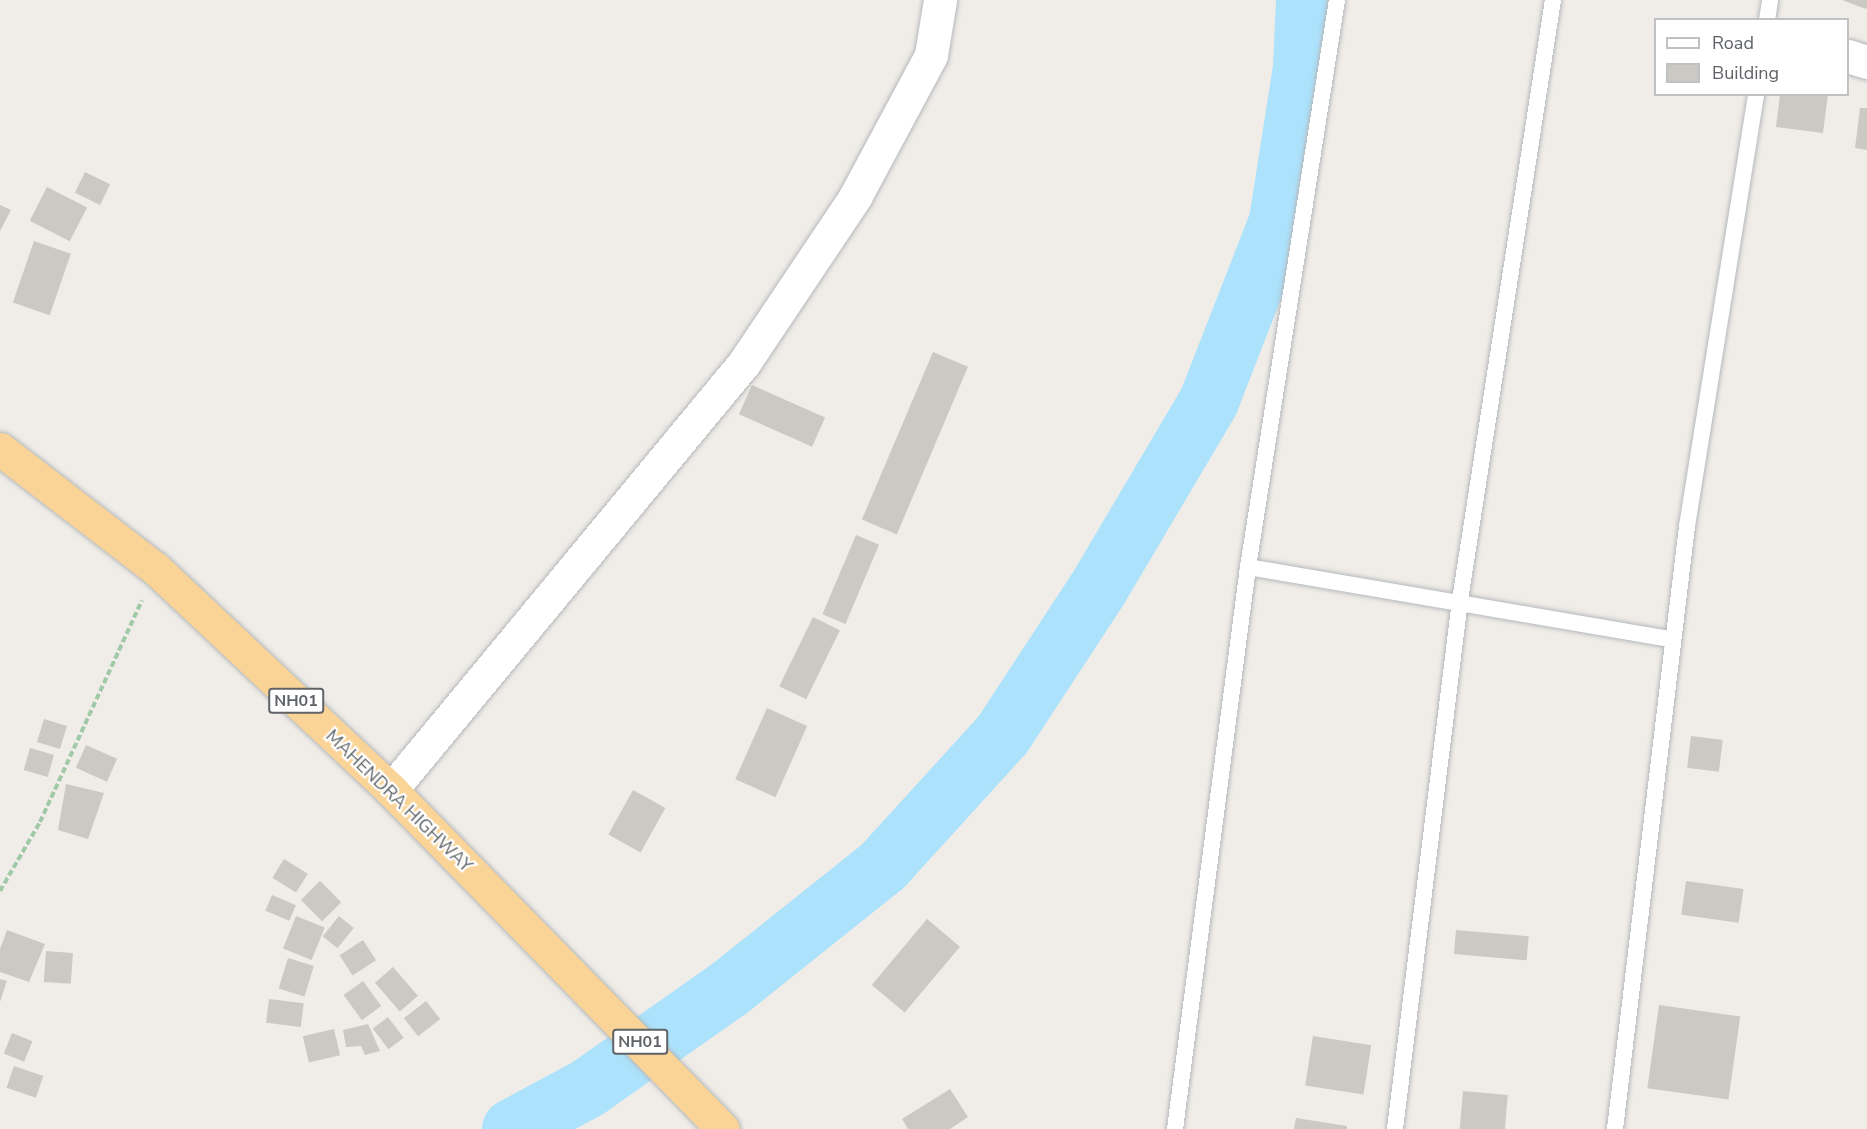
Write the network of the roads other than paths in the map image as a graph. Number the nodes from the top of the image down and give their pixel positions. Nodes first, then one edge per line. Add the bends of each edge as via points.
1 (940, 0) edge
2 (1337, 0) edge
3 (1553, 0) edge
4 (1770, 0) edge
5 (1767, 18) edge
6 (1849, 56) edge
7 (1867, 62) edge
8 (1756, 96) edge
9 (0, 449) edge
10 (1248, 567) junction
11 (1460, 600) junction
12 (1673, 640) junction
13 (391, 790) junction
14 (715, 1120) edge
15 (1176, 1129) edge
16 (1395, 1129) edge
17 (1614, 1129) edge

1 - 13 street via 931,56 855,197 744,363
2 - 10 lane
3 - 11 lane
4 - 5 lane
6 - 7 street
8 - 12 lane via 1687,526
9 - 13 highway, MAHENDRA HIGHWAY / NH01 via 156,569
10 - 11 lane
10 - 15 lane
11 - 12 lane
11 - 16 lane
12 - 17 lane
13 - 14 highway, MAHENDRA HIGHWAY / NH01

